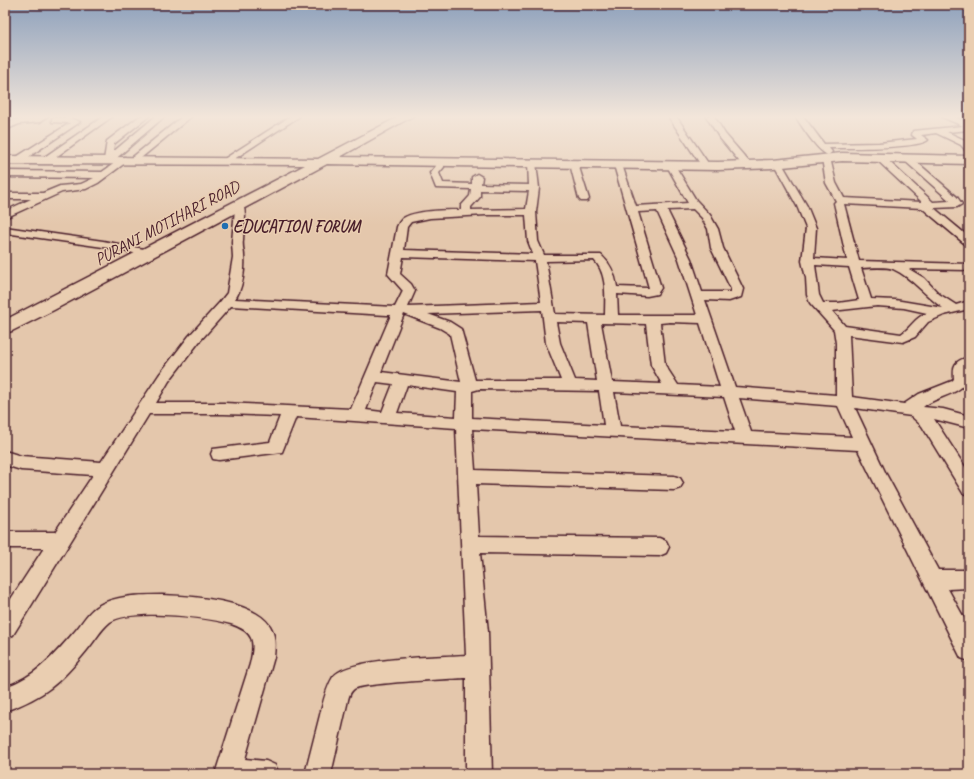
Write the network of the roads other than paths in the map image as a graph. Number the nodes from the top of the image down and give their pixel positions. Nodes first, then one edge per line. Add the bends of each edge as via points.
1 (30, 152) edge
2 (57, 152) edge
3 (109, 152) edge
4 (118, 152) edge
5 (139, 152) edge
6 (239, 152) edge
7 (338, 152) edge
8 (697, 152) edge
9 (736, 152) edge
10 (826, 152) edge
11 (830, 158) junction
12 (880, 158) junction
13 (908, 159) junction
14 (5, 160) edge
15 (20, 160) junction
16 (46, 160) junction
17 (109, 160) junction
18 (129, 160) junction
19 (969, 160) edge
20 (225, 161) junction
21 (321, 161) junction
22 (440, 163) junction
23 (532, 164) junction
24 (574, 164) junction
25 (778, 164) junction
26 (618, 165) junction
27 (747, 165) junction
28 (671, 166) junction
29 (706, 166) junction
30 (5, 173) edge
31 (103, 175) junction
32 (477, 176) dead end
33 (476, 187) junction
34 (534, 188) junction
35 (5, 196) edge
36 (45, 196) junction
37 (584, 199) dead end
38 (841, 201) junction
39 (928, 205) junction
40 (239, 206) junction
41 (696, 206) junction
42 (661, 208) junction
43 (633, 209) junction
44 (531, 212) junction
45 (466, 214) junction
46 (5, 215) edge
47 (5, 230) edge
48 (969, 242) edge
49 (149, 253) junction
50 (398, 253) junction
51 (540, 258) junction
52 (808, 260) junction
53 (854, 264) junction
54 (894, 265) junction
55 (969, 267) edge
56 (611, 290) junction
57 (697, 296) junction
58 (227, 302) junction
59 (866, 303) junction
60 (969, 305) edge
61 (818, 306) junction
62 (954, 309) junction
63 (403, 311) junction
64 (548, 312) junction
65 (941, 312) junction
66 (594, 319) junction
67 (611, 319) junction
68 (706, 319) junction
69 (655, 320) junction
70 (5, 327) edge
71 (841, 330) junction
72 (969, 362) edge
73 (372, 376) junction
74 (401, 381) junction
75 (570, 385) junction
76 (469, 387) junction
77 (605, 387) junction
78 (673, 389) junction
79 (730, 391) junction
80 (844, 401) junction
81 (144, 409) junction
82 (290, 411) junction
83 (912, 411) junction
84 (356, 416) junction
85 (387, 418) junction
86 (969, 422) edge
87 (464, 423) junction
88 (614, 431) junction
89 (745, 438) junction
90 (863, 444) junction
91 (219, 454) dead end
92 (5, 458) edge
93 (106, 469) junction
94 (467, 477) junction
95 (674, 483) dead end
96 (969, 488) edge
97 (5, 540) edge
98 (60, 540) junction
99 (470, 544) junction
100 (659, 547) dead end
101 (969, 579) edge
102 (932, 580) junction
103 (5, 627) edge
104 (969, 650) edge
105 (478, 666) junction
106 (5, 699) edge
107 (228, 773) edge
108 (266, 774) edge
109 (318, 774) edge
110 (479, 774) edge

1 - 15 street
2 - 16 street
3 - 17 street
4 - 17 street
5 - 18 street
6 - 20 street
7 - 21 street, PURANI MOTIHARI ROAD
8 - 29 street
9 - 27 street
10 - 11 street
11 - 12 street
11 - 25 street
11 - 38 street via 831,183
12 - 13 street
12 - 39 street
13 - 19 street
13 - 39 street via 957,202 951,205
14 - 15 street
15 - 16 street
15 - 30 street
16 - 17 street
17 - 18 street
18 - 20 street
18 - 31 street
20 - 21 street
21 - 22 street
21 - 40 street, PURANI MOTIHARI ROAD
22 - 23 street
22 - 33 street via 434,173 439,186
23 - 24 street
23 - 34 street
24 - 26 street
24 - 37 street
25 - 27 street
25 - 52 street via 802,206 811,228
26 - 28 street
26 - 43 street
27 - 29 street
28 - 29 street
28 - 41 street
30 - 31 street
31 - 36 street via 83,187 60,189
32 - 33 street
33 - 34 street
33 - 45 street via 475,197 466,206
34 - 44 street
35 - 36 street
36 - 46 street
38 - 39 street
38 - 53 street via 839,203
39 - 48 street
40 - 49 street, PURANI MOTIHARI ROAD
40 - 58 street via 238,269 233,293
41 - 42 street
41 - 57 street via 713,229 717,248 737,289 737,294 729,297
42 - 43 street
42 - 57 street via 685,259
43 - 56 street via 655,288 647,292
44 - 45 street
44 - 51 street via 533,242
45 - 50 street via 428,215 408,219 402,227
47 - 49 street
49 - 70 street, PURANI MOTIHARI ROAD
50 - 51 street
50 - 63 street via 394,274 409,291
51 - 56 street via 597,257 602,260 605,267
51 - 64 street
52 - 53 street
52 - 61 street via 813,295
53 - 54 street
53 - 59 street
54 - 55 street
54 - 62 street via 920,281 935,297
56 - 67 street
57 - 68 street
58 - 63 street
58 - 81 street via 180,355
59 - 61 street via 837,308
59 - 65 street via 892,302
60 - 62 street
61 - 71 street via 832,317
62 - 65 street
63 - 64 street
63 - 73 street
63 - 76 street via 445,325 456,332
64 - 66 street
64 - 75 street via 553,343
65 - 71 street via 922,320 910,336 902,338
66 - 67 street
66 - 77 street
67 - 69 street
68 - 69 street
68 - 79 street
69 - 78 street via 658,365
71 - 80 street
72 - 83 street via 960,367 961,380 957,385 924,398
73 - 74 street
73 - 84 street
74 - 76 street
74 - 85 street
75 - 76 street
75 - 77 street
76 - 87 street via 464,394
77 - 78 street
77 - 88 street
78 - 79 street
79 - 80 street
79 - 89 street
80 - 83 street
80 - 90 street
81 - 82 street via 215,407
81 - 93 street
82 - 84 street
82 - 91 street via 276,448
83 - 86 street via 945,414
83 - 96 street via 928,422
84 - 85 street
85 - 87 street
87 - 88 street
87 - 94 street
88 - 89 street
89 - 90 street
90 - 102 street
92 - 93 street via 21,462
93 - 98 street
94 - 95 street
94 - 99 street
97 - 98 street
98 - 103 street
99 - 100 street
99 - 105 street
101 - 102 street
102 - 104 street
105 - 109 street via 363,675 348,679 341,686 336,700
105 - 110 street
106 - 107 street via 21,695 36,687 59,667 104,614 117,609 178,605 238,616 254,624 262,634 264,649
107 - 108 street

